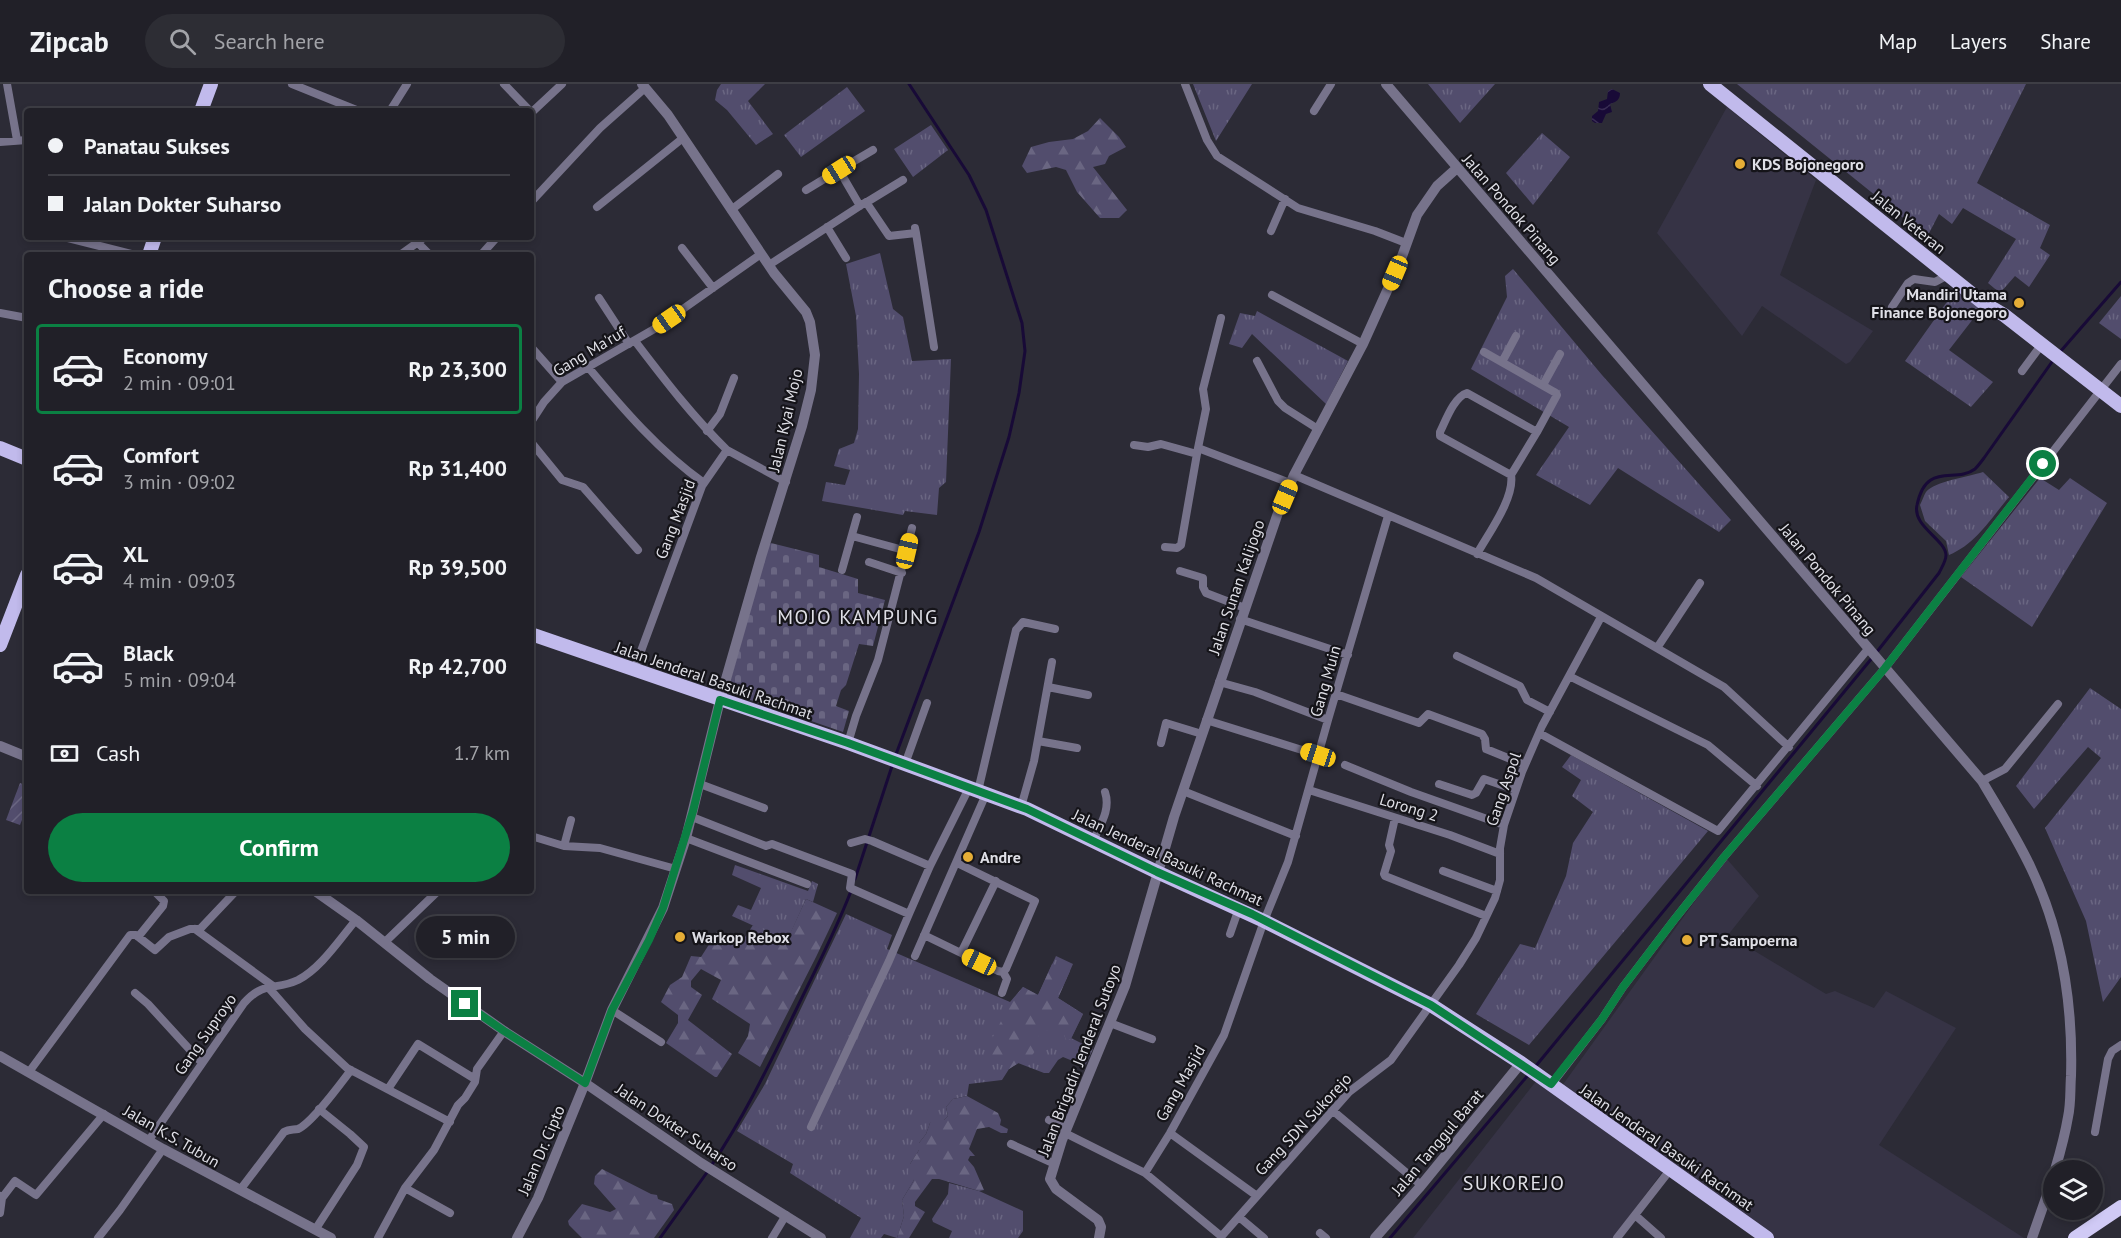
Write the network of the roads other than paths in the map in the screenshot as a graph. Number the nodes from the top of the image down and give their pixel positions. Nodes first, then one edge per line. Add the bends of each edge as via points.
1 (7, 84) edge
2 (211, 84) edge
3 (292, 84) edge
4 (407, 84) edge
5 (504, 84) edge
6 (562, 84) edge
7 (1185, 84) edge
8 (1331, 84) edge
9 (1386, 84) edge
10 (1710, 84) edge
11 (1724, 84) edge
12 (644, 86) edge
13 (202, 108) edge
14 (352, 108) edge
15 (392, 108) edge
16 (527, 108) edge
17 (534, 109) edge
18 (1314, 111) dead end
19 (683, 138) junction
20 (17, 140) junction
21 (24, 140) edge
22 (0, 142) edge
23 (873, 150) dead end
24 (1457, 168) junction
25 (839, 170) junction
26 (778, 174) dead end
27 (903, 180) dead end
28 (806, 190) dead end
29 (534, 199) edge
30 (1286, 199) junction
31 (864, 204) junction
32 (597, 207) dead end
33 (731, 210) junction
34 (827, 227) junction
35 (1271, 231) dead end
36 (76, 240) edge
37 (421, 240) edge
38 (494, 240) edge
39 (1406, 243) junction
40 (682, 248) dead end
41 (123, 252) edge
42 (404, 252) edge
43 (484, 252) edge
44 (761, 254) junction
45 (846, 258) dead end
46 (769, 265) junction
47 (1948, 274) junction
48 (713, 288) junction
49 (1272, 295) dead end
50 (599, 298) dead end
51 (1892, 307) dead end
52 (0, 314) edge
53 (2004, 315) junction
54 (24, 318) edge
55 (1221, 318) dead end
56 (1516, 336) dead end
57 (632, 342) junction
58 (1363, 344) junction
59 (2044, 345) junction
60 (934, 347) dead end
61 (534, 350) edge
62 (1484, 352) dead end
63 (1560, 354) dead end
64 (1257, 361) dead end
65 (1502, 362) junction
66 (2121, 364) edge
67 (588, 367) junction
68 (2022, 371) dead end
69 (734, 378) dead end
70 (562, 382) junction
71 (1542, 385) junction
72 (2100, 389) junction
73 (2121, 406) edge
74 (534, 417) edge
75 (1318, 429) junction
76 (707, 431) junction
77 (1537, 432) junction
78 (1134, 445) dead end
79 (534, 446) edge
80 (0, 448) edge
81 (727, 450) junction
82 (1197, 451) junction
83 (24, 458) edge
84 (1511, 475) junction
85 (1292, 479) junction
86 (786, 482) junction
87 (704, 483) junction
88 (1388, 516) junction
89 (857, 517) dead end
90 (912, 528) dead end
91 (852, 536) junction
92 (1165, 547) dead end
93 (638, 550) dead end
94 (907, 551) junction
95 (1477, 554) junction
96 (869, 562) dead end
97 (842, 570) dead end
98 (1180, 571) dead end
99 (902, 573) junction
100 (1700, 583) dead end
101 (24, 593) edge
102 (1245, 608) junction
103 (1601, 616) junction
104 (1240, 619) junction
105 (1055, 629) dead end
106 (534, 638) edge
107 (0, 645) edge
108 (1657, 648) junction
109 (1869, 649) junction
110 (1348, 655) junction
111 (1457, 656) dead end
112 (1052, 662) dead end
113 (1881, 664) junction
114 (634, 670) junction
115 (1569, 676) junction
116 (1219, 682) junction
117 (1048, 687) junction
118 (1336, 694) junction
119 (1088, 695) dead end
120 (720, 700) junction
121 (927, 703) dead end
122 (2058, 704) dead end
123 (1550, 712) junction
124 (1206, 720) junction
125 (1328, 720) junction
126 (1539, 733) junction
127 (1202, 734) junction
128 (1038, 741) junction
129 (848, 743) junction
130 (1161, 743) dead end
131 (0, 746) edge
132 (1789, 747) junction
133 (1077, 748) dead end
134 (1318, 755) junction
135 (24, 756) edge
136 (899, 762) junction
137 (1345, 765) dead end
138 (1525, 765) junction
139 (1982, 781) junction
140 (700, 784) junction
141 (1439, 784) dead end
142 (1757, 786) junction
143 (1309, 790) junction
144 (1516, 790) junction
145 (978, 791) junction
146 (1183, 791) junction
147 (1105, 792) dead end
148 (1022, 807) junction
149 (764, 808) dead end
150 (692, 817) junction
151 (1395, 818) junction
152 (571, 820) dead end
153 (1504, 825) junction
154 (1296, 836) junction
155 (534, 837) edge
156 (686, 838) junction
157 (1093, 841) junction
158 (851, 843) dead end
159 (564, 846) junction
160 (1500, 854) junction
161 (957, 863) junction
162 (930, 866) junction
163 (676, 869) junction
164 (1443, 871) dead end
165 (1157, 872) junction
166 (996, 881) junction
167 (807, 884) dead end
168 (1497, 891) junction
169 (157, 894) edge
170 (233, 894) edge
171 (319, 894) edge
172 (435, 894) edge
173 (1239, 908) junction
174 (909, 914) junction
175 (1486, 916) junction
176 (356, 920) junction
177 (1264, 921) junction
178 (195, 929) junction
179 (1230, 934) dead end
180 (924, 935) junction
181 (138, 938) junction
182 (385, 942) junction
183 (961, 953) junction
184 (915, 956) dead end
185 (1003, 972) junction
186 (270, 987) junction
187 (135, 993) dead end
188 (1002, 993) dead end
189 (1431, 1005) junction
190 (612, 1010) junction
191 (1110, 1023) junction
192 (504, 1031) junction
193 (1152, 1039) dead end
194 (661, 1042) dead end
195 (2121, 1045) edge
196 (0, 1056) edge
197 (202, 1063) junction
198 (1522, 1064) junction
199 (351, 1070) junction
200 (29, 1072) junction
201 (475, 1079) junction
202 (1546, 1081) junction
203 (585, 1083) junction
204 (388, 1089) junction
205 (319, 1109) junction
206 (1332, 1110) junction
207 (104, 1114) junction
208 (1049, 1120) dead end
209 (450, 1122) junction
210 (811, 1127) dead end
211 (1066, 1131) junction
212 (2095, 1132) dead end
213 (1170, 1133) junction
214 (149, 1140) junction
215 (1011, 1144) dead end
216 (163, 1149) junction
217 (2058, 1160) edge
218 (1055, 1164) junction
219 (1670, 1170) junction
220 (1145, 1173) junction
221 (1421, 1185) junction
222 (405, 1188) junction
223 (240, 1191) junction
224 (1257, 1196) junction
225 (1, 1197) edge
226 (2043, 1206) edge
227 (2121, 1208) edge
228 (0, 1213) edge
229 (450, 1213) dead end
230 (786, 1215) junction
231 (1635, 1215) junction
232 (1239, 1217) junction
233 (315, 1230) junction
234 (1221, 1237) edge
235 (98, 1238) edge
236 (331, 1238) edge
237 (378, 1238) edge
238 (517, 1238) edge
239 (772, 1238) edge
240 (821, 1238) edge
241 (1099, 1238) edge
242 (1264, 1238) edge
243 (1375, 1238) edge
244 (1617, 1238) edge
245 (1662, 1238) edge
246 (1767, 1238) edge
247 (2032, 1238) edge
248 (2075, 1238) edge

1 - 20 street
2 - 13 main road
3 - 14 street
4 - 15 street
5 - 16 street
6 - 17 street
7 - 30 street via 1217,156
8 - 18 street
9 - 24 street, Jalan Pondok Pinang
10 - 47 main road, Jalan Veteran
11 - 53 main road, Jalan Veteran via 1988,295
12 - 19 street, Jalan Kyai Mojo
12 - 29 street
19 - 32 street
19 - 33 street, Jalan Kyai Mojo
20 - 21 street
20 - 22 street
23 - 25 street
24 - 39 street, Jalan Sunan Kalijogo via 1422,205
24 - 109 street, Jalan Pondok Pinang
25 - 28 street
25 - 31 street
26 - 33 street
27 - 31 street
30 - 35 street
30 - 39 street via 1313,213
31 - 34 street
31 - 60 street via 889,236 915,231
33 - 44 street, Jalan Kyai Mojo
34 - 45 street
34 - 46 street
36 - 41 street
37 - 42 street
38 - 43 street
39 - 58 street, Jalan Sunan Kalijogo
40 - 48 street
44 - 46 street, Jalan Kyai Mojo
44 - 48 street, Gang Ma'ruf
46 - 86 street, Jalan Kyai Mojo via 806,312 814,355 811,390
47 - 51 street via 1935,282 1914,279
47 - 53 main road, Jalan Veteran
48 - 57 street, Gang Ma'ruf
49 - 58 street
50 - 57 street
52 - 54 street
53 - 59 main road, Jalan Veteran
55 - 82 street via 1203,389 1206,409
56 - 65 street
57 - 67 street, Gang Ma'ruf
57 - 76 street
58 - 75 street, Jalan Sunan Kalijogo
59 - 68 street
59 - 72 main road, Jalan Veteran
61 - 70 street
62 - 65 street
63 - 71 street
64 - 75 street via 1278,401
65 - 71 street
66 - 72 street
67 - 70 street, Gang Ma'ruf
67 - 87 street via 678,464
69 - 76 street via 720,414
70 - 74 street, Gang Ma'ruf
71 - 77 street via 1557,395
72 - 73 main road, Jalan Veteran
72 - 113 street
75 - 85 street, Jalan Sunan Kalijogo
76 - 81 street
77 - 84 street
77 - 84 street via 1467,393 1459,398 1440,436
78 - 82 street via 1161,444
79 - 93 street via 562,480 584,487
80 - 83 main road
81 - 86 street
81 - 87 street, Gang Masjid
82 - 85 street
82 - 92 street via 1181,545
84 - 95 street via 1509,496
85 - 88 street
85 - 102 street, Jalan Sunan Kalijogo
86 - 120 street, Jalan Kyai Mojo
87 - 114 street, Gang Masjid
88 - 95 street
88 - 110 street, Gang Muin
89 - 91 street
90 - 94 street
91 - 94 street
91 - 97 street
94 - 99 street
95 - 103 street via 1536,578
96 - 99 street
98 - 102 street via 1203,578 1206,592
99 - 129 street via 878,660
100 - 108 street
101 - 107 main road
102 - 104 street, Jalan Sunan Kalijogo
103 - 108 street
103 - 115 street, Gang Aspol
104 - 110 street
104 - 116 street, Jalan Sunan Kalijogo
105 - 145 street via 1023,622 1016,630
106 - 114 main road, Jalan Jenderal Basuki Rachmat
108 - 132 street via 1724,687
109 - 113 street, Jalan Pondok Pinang
109 - 132 street
110 - 118 street, Gang Muin
111 - 123 street via 1520,686 1527,700
112 - 117 street
113 - 139 street, Jalan Pondok Pinang
113 - 202 street via 1716,867 1602,1019
114 - 120 main road, Jalan Jenderal Basuki Rachmat
115 - 123 street, Gang Aspol
115 - 142 street via 1708,745
116 - 124 street, Jalan Sunan Kalijogo
116 - 125 street
117 - 119 street
117 - 128 street
118 - 125 street, Gang Muin
118 - 138 street via 1419,723 1428,714 1482,734 1486,749
120 - 129 main road, Jalan Jenderal Basuki Rachmat
120 - 140 street, Jalan Dr. Cipto
121 - 136 street
122 - 139 street via 2005,769
123 - 126 street, Gang Aspol
124 - 127 street, Jalan Sunan Kalijogo
124 - 134 street
125 - 134 street, Gang Muin
126 - 138 street, Gang Aspol
126 - 142 street via 1718,831
127 - 130 street via 1166,723
127 - 146 street, Jalan Sunan Kalijogo
128 - 133 street
128 - 148 street
129 - 136 main road, Jalan Jenderal Basuki Rachmat
131 - 135 street
132 - 142 street
134 - 143 street, Gang Muin
136 - 145 main road, Jalan Jenderal Basuki Rachmat
137 - 153 street
138 - 144 street, Gang Aspol
139 - 217 street, Jalan Pondok Pinang via 2043,895 2067,985 2072,1054 2069,1115
140 - 149 street
140 - 150 street, Jalan Dr. Cipto
141 - 144 street via 1472,795 1484,779
143 - 151 street, Lorong 2
143 - 154 street, Gang Muin
144 - 153 street, Gang Aspol
145 - 148 main road, Jalan Jenderal Basuki Rachmat
145 - 161 street
145 - 162 street
146 - 154 street
146 - 165 street, Jalan Sunan Kalijogo
147 - 157 street via 1107,809
148 - 157 main road, Jalan Jenderal Basuki Rachmat
150 - 156 street, Jalan Dr. Cipto
150 - 174 street via 852,874 849,886 854,890
151 - 160 street, Lorong 2
151 - 175 street via 1385,876
152 - 159 street
153 - 160 street, Gang Aspol
154 - 177 street, Gang Muin
155 - 159 street
156 - 163 street, Jalan Dr. Cipto
156 - 167 street
157 - 165 main road, Jalan Jenderal Basuki Rachmat
158 - 162 street via 868,840
159 - 163 street via 600,848
160 - 168 street, Gang Aspol
161 - 166 street
161 - 180 street
162 - 174 street
163 - 190 street, Jalan Dr. Cipto via 649,940
164 - 168 street
165 - 173 main road, Jalan Jenderal Basuki Rachmat
165 - 191 street, Jalan Brigadir Jenderal Sutoyo via 1125,986
166 - 183 street
166 - 185 street via 1035,901
168 - 175 street, Gang Aspol
169 - 181 street via 164,901 163,906
170 - 178 street via 200,929
171 - 176 street, Jalan Dokter Suharso
172 - 182 street
173 - 177 main road, Jalan Jenderal Basuki Rachmat
173 - 179 street
174 - 210 street
175 - 189 street, Gang Aspol via 1460,965
176 - 182 street, Jalan Dokter Suharso
176 - 186 street, Gang Suproyo via 316,966 299,979
177 - 189 main road, Jalan Jenderal Basuki Rachmat
177 - 213 street, Gang Masjid via 1224,1035
178 - 181 street via 169,937 155,950
178 - 186 street
180 - 183 street
180 - 184 street
181 - 200 street via 130,935
182 - 192 street, Jalan Dokter Suharso
183 - 185 street
185 - 188 street via 1007,979
186 - 197 street, Gang Suproyo via 253,993 244,1003
186 - 199 street via 305,1029
187 - 197 street
189 - 198 main road, Jalan Jenderal Basuki Rachmat
189 - 206 street, Gang SDN Sukorejo via 1391,1060 1354,1087
190 - 194 street
190 - 203 street, Jalan Dr. Cipto
191 - 193 street
191 - 211 street, Jalan Brigadir Jenderal Sutoyo
192 - 201 street via 477,1069
192 - 203 street, Jalan Dokter Suharso
195 - 212 street via 2108,1059
196 - 200 street, Jalan K.S. Tubun
197 - 214 street, Gang Suproyo
198 - 202 main road, Jalan Jenderal Basuki Rachmat
198 - 221 street, Jalan Tanggul Barat
199 - 204 street
199 - 205 street
200 - 207 street, Jalan K.S. Tubun
201 - 204 street via 418,1044
201 - 209 street
202 - 219 main road, Jalan Jenderal Basuki Rachmat
203 - 230 street, Jalan Dokter Suharso via 701,1163
203 - 238 street, Jalan Dr. Cipto via 538,1198
204 - 209 street
205 - 223 street via 297,1129 284,1132
205 - 233 street via 364,1147 357,1165
206 - 221 street
206 - 224 street, Gang SDN Sukorejo
207 - 214 street, Jalan K.S. Tubun
207 - 225 street via 36,1195 15,1181
208 - 211 street
209 - 222 street
211 - 218 street, Jalan Brigadir Jenderal Sutoyo
211 - 220 street
213 - 220 street, Gang Masjid
213 - 224 street
214 - 216 street, Jalan K.S. Tubun
215 - 218 street
216 - 223 street, Jalan K.S. Tubun
216 - 235 street
218 - 241 street, Jalan Brigadir Jenderal Sutoyo via 1052,1184 1098,1220
219 - 231 street
219 - 246 main road, Jalan Jenderal Basuki Rachmat
220 - 234 street
221 - 243 street, Jalan Tanggul Barat
222 - 229 street
222 - 237 street
223 - 233 street, Jalan K.S. Tubun
224 - 232 street, Gang SDN Sukorejo
225 - 228 street
226 - 247 street
227 - 248 highway
230 - 239 street
230 - 240 street, Jalan Dokter Suharso
231 - 244 street
231 - 245 street
232 - 234 street, Gang SDN Sukorejo
232 - 242 street
233 - 236 street, Jalan K.S. Tubun

